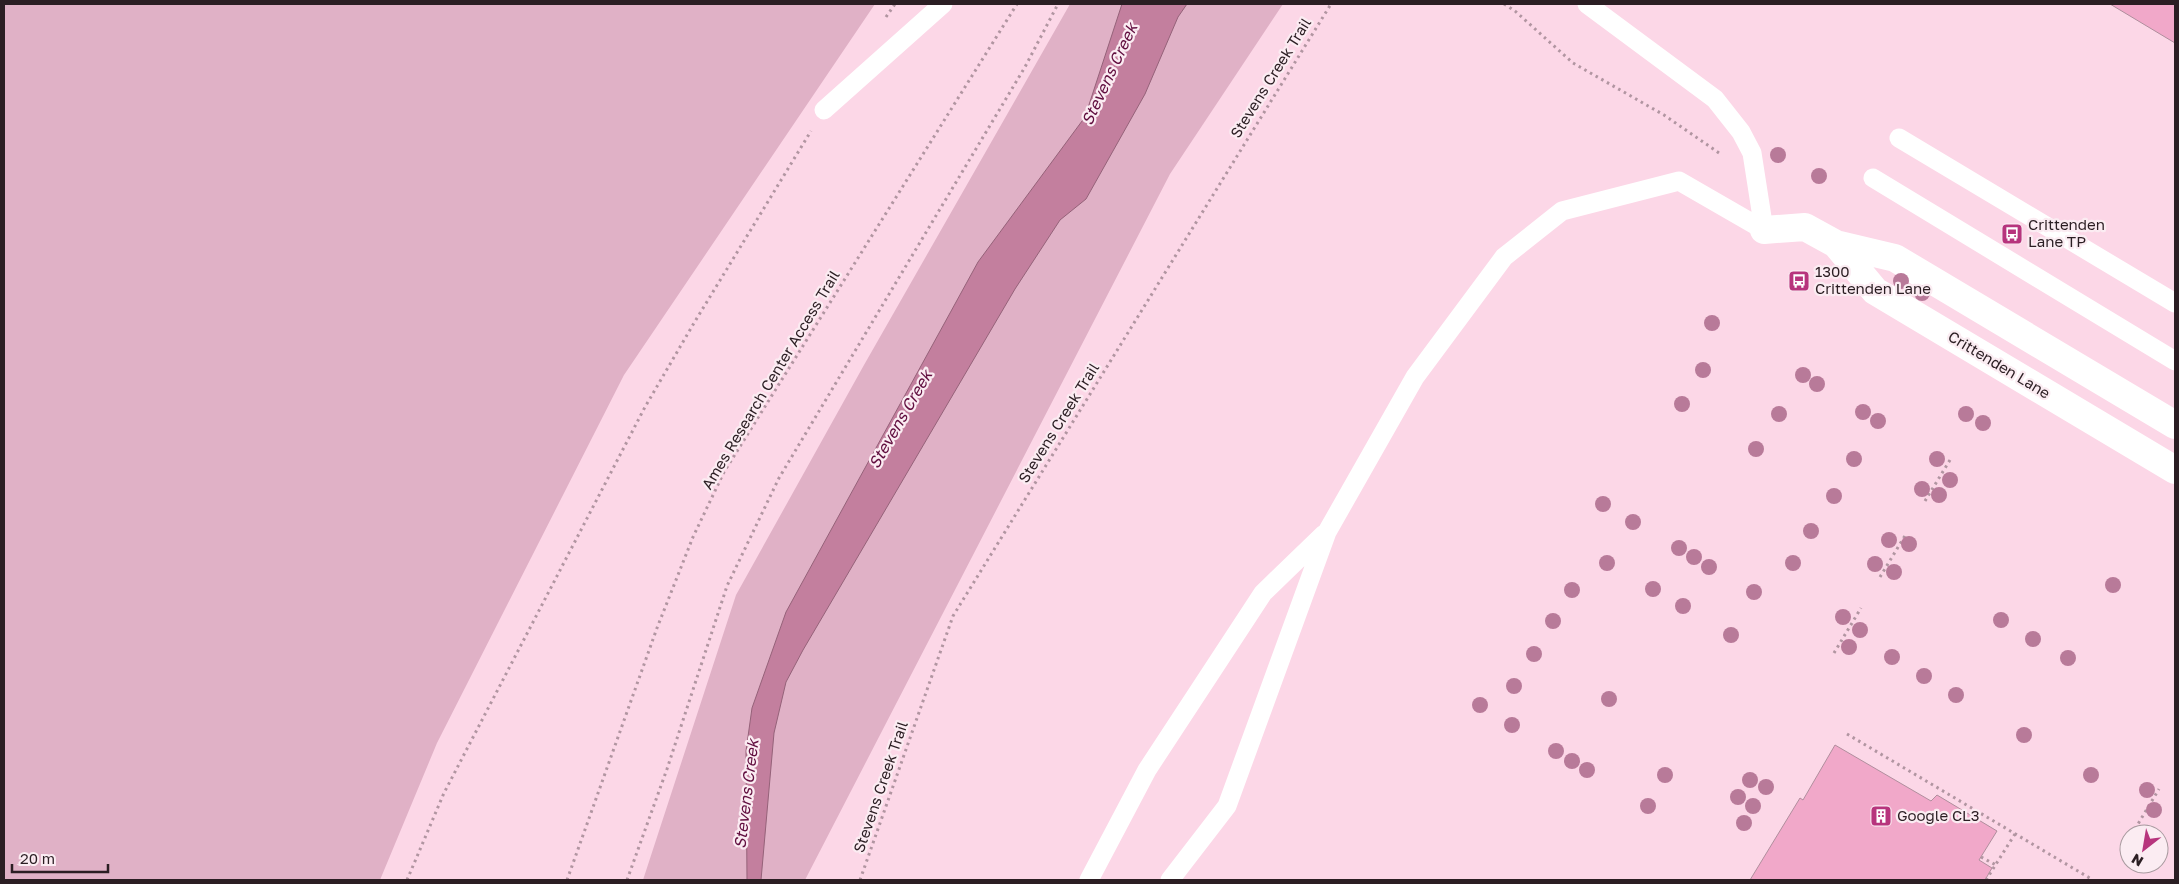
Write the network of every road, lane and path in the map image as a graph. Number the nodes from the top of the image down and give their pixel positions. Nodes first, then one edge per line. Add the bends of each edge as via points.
1 (895, 4) edge
2 (943, 4) edge
3 (1017, 4) edge
4 (1058, 4) edge
5 (1330, 4) edge
6 (1504, 4) edge
7 (1587, 4) edge
8 (884, 20) dead end
9 (824, 110) joint
10 (1898, 138) dead end
11 (1727, 158) dead end
12 (1874, 178) dead end
13 (1764, 230) junction
14 (1836, 244) junction
15 (2175, 303) edge
16 (2175, 361) edge
17 (2175, 425) edge
18 (1950, 460) dead end
19 (2175, 470) edge
20 (1925, 502) dead end
21 (1327, 532) junction
22 (1906, 534) dead end
23 (1880, 577) dead end
24 (1861, 608) dead end
25 (1834, 653) dead end
26 (1848, 734) dead end
27 (2159, 789) dead end
28 (2139, 824) edge
29 (2015, 834) junction
30 (1981, 856) dead end
31 (1996, 865) junction
32 (407, 880) edge
33 (568, 880) edge
34 (627, 880) edge
35 (860, 880) edge
36 (1089, 880) edge
37 (1170, 880) edge
38 (1986, 880) edge
39 (2093, 880) edge

1 - 8 path
2 - 9 lane
3 - 33 path, Ames Research Center Access Trail via 724,472 693,537 657,628
4 - 34 path via 1025,67 779,478 727,586
5 - 35 path, Stevens Creek Trail via 953,616
6 - 11 path via 1573,63 1664,115
7 - 13 lane via 1715,99 1741,132 1752,152
9 - 32 path via 645,407 444,793
10 - 15 lane
12 - 16 lane
13 - 14 street, Crittenden Lane via 1805,227
13 - 21 lane via 1679,181 1562,211 1504,257 1415,377
14 - 17 street, Crittenden Lane via 1895,258
14 - 19 street, Crittenden Lane via 1875,291
18 - 20 path
21 - 36 lane via 1263,593 1147,770
21 - 37 lane via 1227,806
22 - 23 path
24 - 25 path
26 - 29 path
27 - 28 path
29 - 31 path
29 - 39 path
30 - 31 path
31 - 38 path

